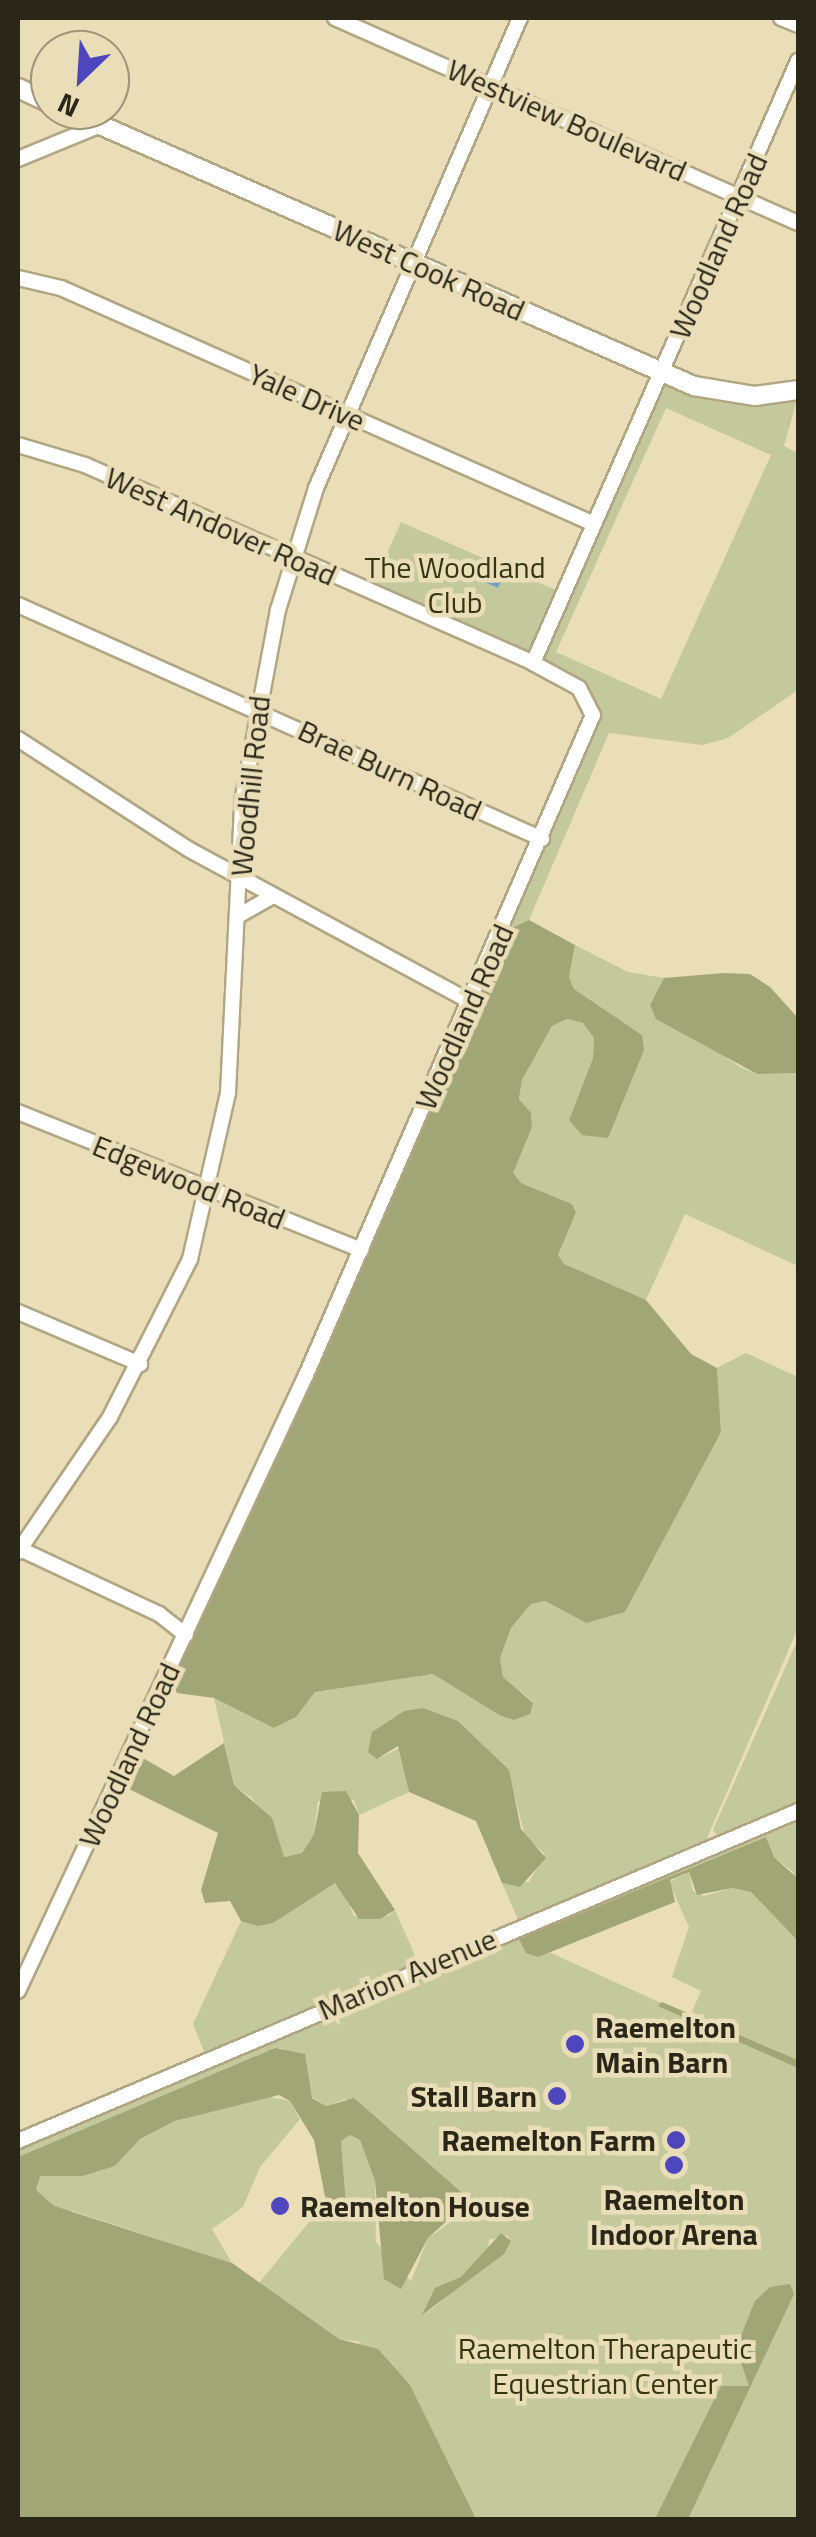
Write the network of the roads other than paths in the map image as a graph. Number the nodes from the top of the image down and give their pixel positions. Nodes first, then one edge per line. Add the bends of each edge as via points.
1 (335, 18) edge
2 (520, 18) edge
3 (781, 18) edge
4 (798, 25) edge
5 (798, 62) edge
6 (491, 86) junction
7 (87, 130) edge
8 (114, 130) edge
9 (18, 160) edge
10 (740, 196) junction
11 (798, 222) edge
12 (413, 263) junction
13 (18, 278) edge
14 (662, 373) junction
15 (798, 390) edge
16 (346, 414) junction
17 (18, 445) edge
18 (594, 524) junction
19 (292, 558) junction
20 (18, 605) edge
21 (533, 663) junction
22 (255, 708) junction
23 (18, 739) edge
24 (542, 839) junction
25 (239, 878) junction
26 (274, 896) junction
27 (238, 916) junction
28 (471, 1002) junction
29 (18, 1112) edge
30 (208, 1190) junction
31 (361, 1250) junction
32 (18, 1312) edge
33 (140, 1364) junction
34 (18, 1550) edge
35 (186, 1635) junction
36 (798, 1811) edge
37 (18, 1991) edge
38 (18, 2141) edge

1 - 6 street, Westview Boulevard
2 - 6 street, Woodhill Road
3 - 4 street
5 - 10 street, Woodland Road
6 - 10 street, Westview Boulevard
6 - 12 street, Woodhill Road
7 - 9 street
8 - 12 main road, West Cook Road
10 - 11 street, Westview Boulevard
10 - 14 street, Woodland Road
12 - 14 main road, West Cook Road
12 - 16 street, Woodhill Road
13 - 16 street, Yale Drive via 61,288
14 - 15 main road, West Cook Road via 740,396
14 - 18 street, Woodland Road
16 - 18 street, Yale Drive
16 - 19 street, Woodhill Road
17 - 19 street, West Andover Road via 85,466
18 - 21 street, Woodland Road
19 - 21 street, West Andover Road
19 - 22 street, Woodhill Road
20 - 22 street, Brae Burn Road
21 - 24 street, Woodland Road via 579,688 594,715
22 - 24 street, Brae Burn Road
22 - 25 street, Woodhill Road
23 - 25 street
24 - 28 street, Woodland Road
25 - 26 street
25 - 27 street, Woodhill Road
26 - 27 street
26 - 28 street
27 - 30 street, Woodhill Road via 230,1072
28 - 31 street, Woodland Road
29 - 30 street, Edgewood Road
30 - 31 street, Edgewood Road
30 - 33 street, Woodhill Road via 185,1273
31 - 35 street, Woodland Road
32 - 33 street
33 - 34 street, Woodhill Road
34 - 35 street via 160,1614
35 - 37 street, Woodland Road
36 - 38 street, Marion Avenue

